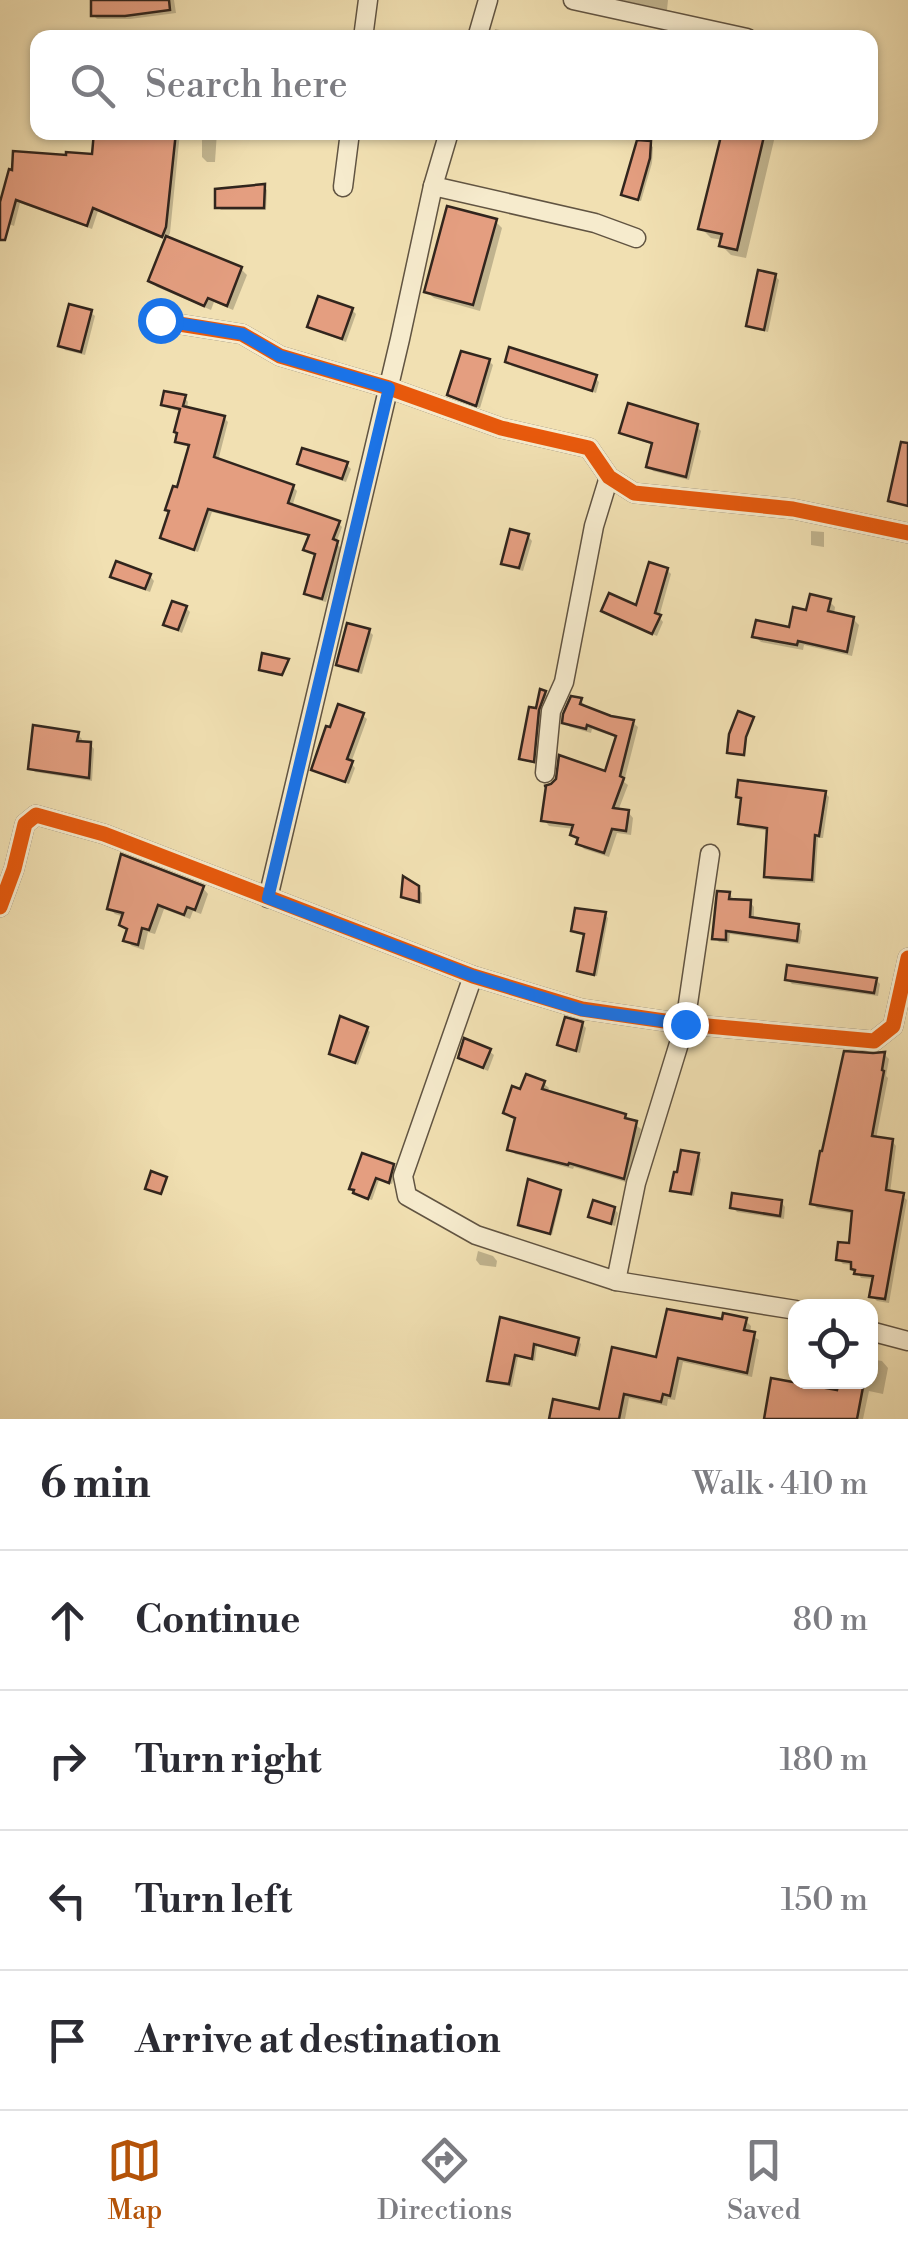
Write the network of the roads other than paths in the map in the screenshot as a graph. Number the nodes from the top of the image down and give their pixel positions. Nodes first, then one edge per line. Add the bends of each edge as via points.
1 (368, 0) edge
2 (488, 0) edge
3 (573, 0) edge
4 (364, 30) edge
5 (479, 30) edge
6 (710, 30) edge
7 (349, 140) edge
8 (446, 140) edge
9 (432, 186) junction
10 (342, 187) dead end
11 (636, 238) dead end
12 (160, 320) dead end
13 (389, 388) junction
14 (609, 477) junction
15 (908, 533) edge
16 (545, 773) dead end
17 (710, 854) dead end
18 (268, 898) junction
19 (0, 907) edge
20 (908, 958) edge
21 (473, 976) junction
22 (685, 1024) junction
23 (616, 1280) junction
24 (788, 1309) edge
25 (878, 1333) edge
26 (908, 1341) edge

1 - 4 street
2 - 5 street
3 - 6 street
7 - 10 street
8 - 9 street
9 - 11 street
9 - 13 street
12 - 13 street via 242,334 280,356
13 - 14 street via 501,428 589,448
13 - 18 street
14 - 15 street via 634,494 793,509
14 - 16 street via 564,682 551,712
17 - 22 street
18 - 19 street via 104,834 36,815 25,824
18 - 21 street
20 - 22 street via 893,1026 874,1041
21 - 22 street via 582,1010
21 - 23 street via 403,1176 407,1196 476,1235
22 - 23 street via 636,1183
23 - 24 street
25 - 26 street

